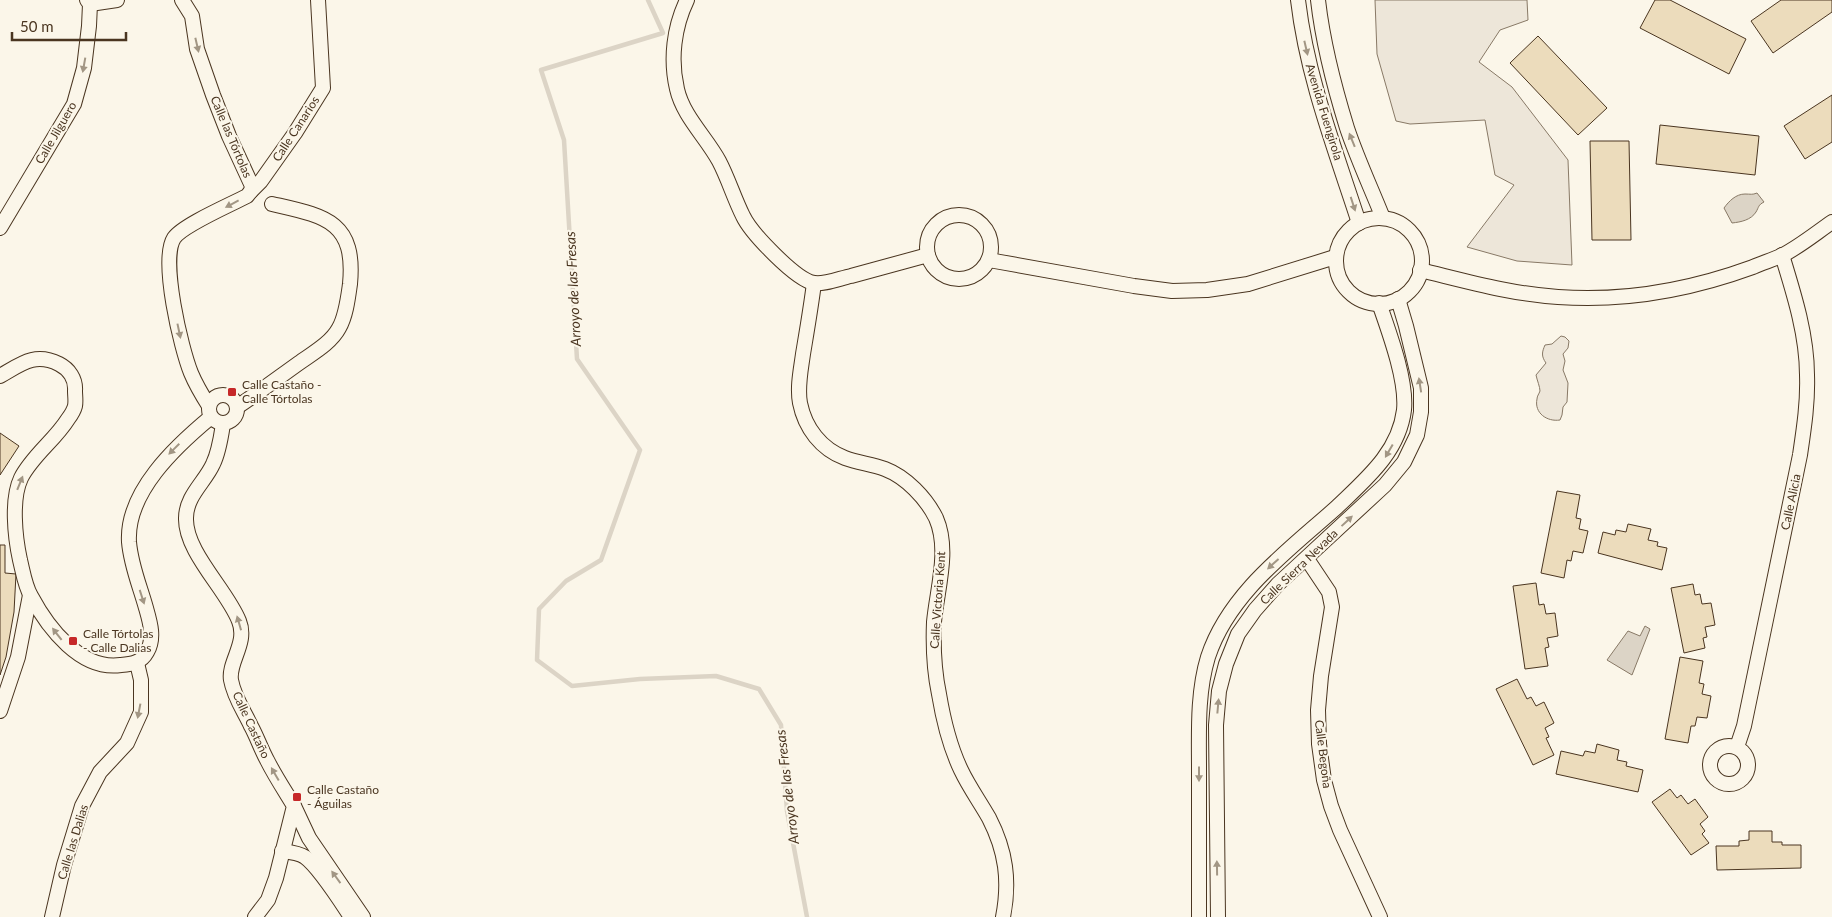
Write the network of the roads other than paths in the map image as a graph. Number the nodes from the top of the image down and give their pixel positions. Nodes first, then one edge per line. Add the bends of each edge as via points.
1 (117, 0) edge
2 (182, 0) edge
3 (318, 0) edge
4 (687, 0) edge
5 (1298, 0) edge
6 (1318, 0) edge
7 (88, 2) edge
8 (251, 191) junction
9 (272, 204) dead end
10 (1383, 218) junction
11 (1832, 222) edge
12 (1359, 223) junction
13 (0, 228) edge
14 (928, 255) junction
15 (1782, 255) junction
16 (1335, 257) junction
17 (989, 260) junction
18 (1420, 270) junction
19 (814, 283) junction
20 (1398, 299) junction
21 (1380, 303) junction
22 (0, 376) edge
23 (237, 407) junction
24 (214, 416) junction
25 (1307, 559) junction
26 (30, 595) junction
27 (137, 663) junction
28 (0, 711) edge
29 (1737, 747) dead end
30 (294, 806) junction
31 (282, 851) junction
32 (52, 917) edge
33 (255, 917) edge
34 (352, 917) edge
35 (364, 917) edge
36 (1003, 917) edge
37 (1199, 917) edge
38 (1218, 917) edge
39 (1380, 917) edge

1 - 7 street
2 -> 8 street, Calle las Tórtolas via 192,16 210,86 252,186
3 - 8 street, Calle Canarios via 323,88 295,133
4 - 19 street via 675,38 674,66 677,90 684,107 719,160 744,218 782,262
5 -> 12 street, Avenida Fuengirola via 1314,83
10 -> 6 street, Avenida Fuengirola via 1348,130 1332,75
7 -> 13 street, Calle Jilguero via 84,68 74,104
8 -> 24 street, Calle las Tórtolas via 233,204 184,228 174,238 170,250 168,265 182,348 198,388
9 - 23 street via 318,215 336,226 348,244 351,273 348,300 339,328 325,345
10 - 12 street
10 - 18 street via 1397,222 1410,232 1420,248
11 - 15 street
12 - 16 street via 1340,240
14 - 17 street via 938,272 956,279 976,275
14 - 17 street via 929,236 940,222 966,216 988,233 991,242
14 - 19 street
15 - 18 street via 1684,289 1601,298 1559,298 1497,289
15 - 29 street, Calle Alicia via 1802,333 1808,374 1806,419 1744,726
16 - 17 street via 1248,284 1172,291
16 - 21 street via 1337,274 1344,287 1360,300
18 - 20 street via 1408,293
19 - 36 street, Calle Victoria Kent via 800,377 804,419 813,436 827,449 844,458 887,469 905,481 923,498 936,519 942,540 934,623 939,694 960,767 999,842 1006,868 1007,894
20 - 21 street
25 -> 20 street, Calle Sierra Nevada via 1386,485 1404,462 1417,435 1422,412 1422,388
21 -> 37 street, Calle Sierra Nevada via 1398,366 1404,409 1389,452 1373,473 1264,572 1240,599 1222,626 1208,657 1199,725
26 -> 22 street via 17,544 15,497 21,478 60,433 75,408 76,384 68,368 50,360 32,358
23 - 24 street via 235,417 228,423
23 - 24 street via 224,395 215,397
24 -> 27 street via 166,458 146,484 133,514 129,540 132,568 152,630 147,652
30 -> 24 street, Calle Castaño via 266,759 236,695 231,678 242,639 240,623 201,560 187,530 190,502 213,465 220,444
38 -> 25 street, Calle Sierra Nevada via 1216,725 1219,691 1238,634 1278,584
25 - 39 street, Calle Begoña via 1329,592 1332,608 1320,676 1318,710 1324,780 1340,830
27 -> 26 street via 114,666 84,658 66,644
26 - 28 street via 18,657
27 -> 32 street, Calle las Dalias via 141,680 141,712 127,743 100,772 82,806
30 - 31 street
35 -> 30 street, Calle Castaño via 314,846
31 - 33 street via 268,900
31 - 34 street via 306,858

